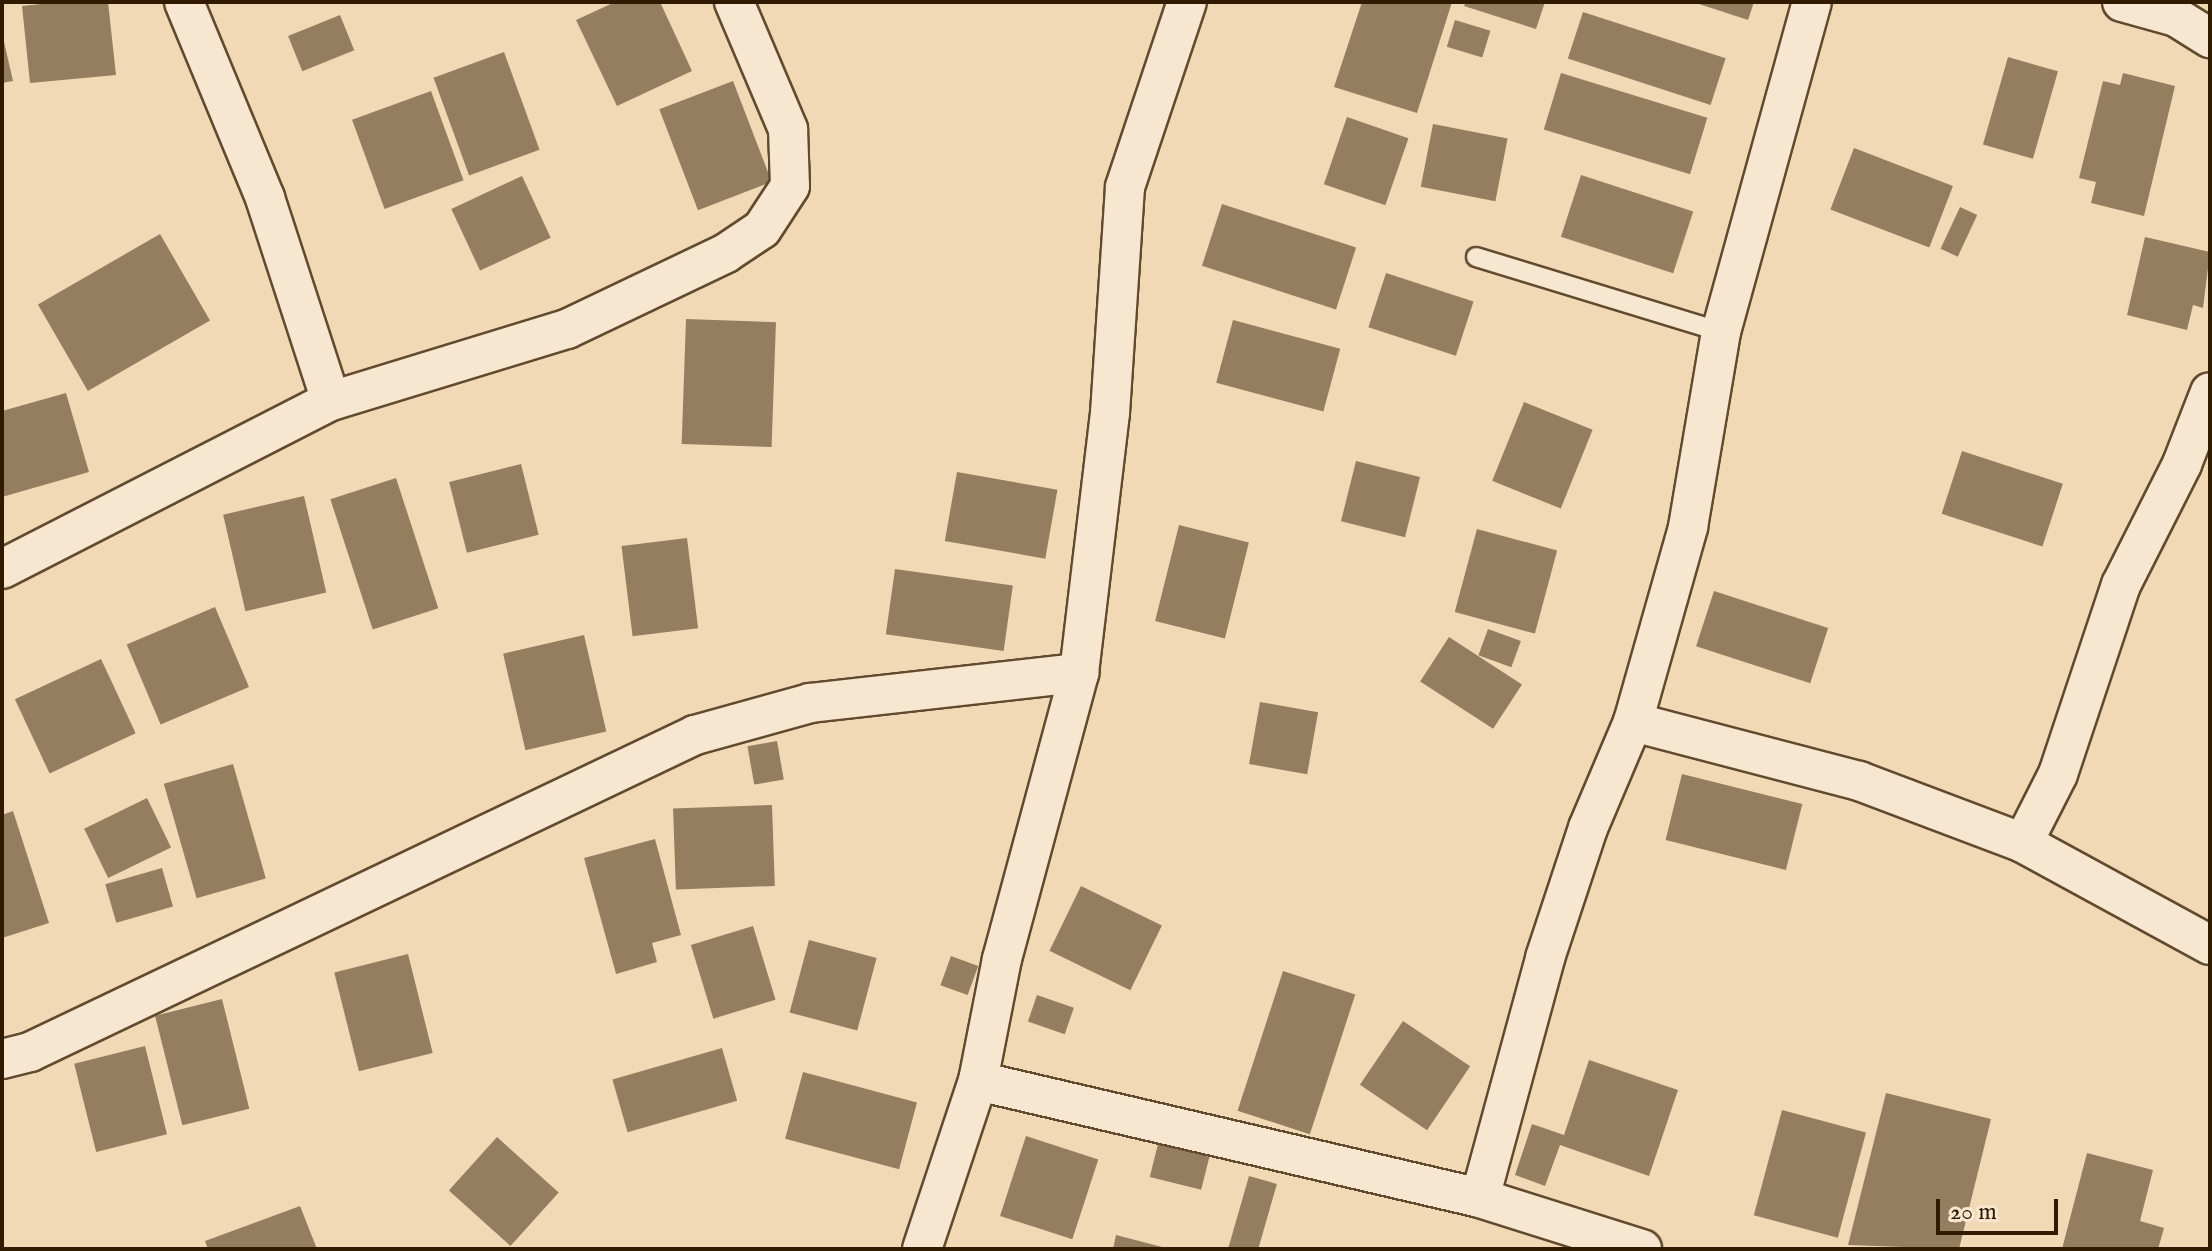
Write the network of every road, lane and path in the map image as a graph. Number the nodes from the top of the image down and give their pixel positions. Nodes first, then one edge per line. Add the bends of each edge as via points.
1 (184, 2) edge
2 (734, 2) edge
3 (1187, 2) edge
4 (1812, 2) edge
5 (2122, 2) edge
6 (2210, 38) edge
7 (1476, 257) dead end
8 (1721, 332) junction
9 (2210, 392) edge
10 (331, 401) junction
11 (2, 569) edge
12 (1079, 673) junction
13 (1633, 722) junction
14 (2023, 843) junction
15 (2210, 945) edge
16 (2, 1059) edge
17 (978, 1081) junction
18 (1480, 1198) junction
19 (922, 1249) edge
20 (1642, 1249) edge

1 - 10 street via 265,198
2 - 10 street via 788,129 790,186 762,229 726,253 567,329
3 - 12 street via 1125,187 1109,424
4 - 8 street
5 - 6 street via 2176,17
7 - 8 lane
8 - 13 street via 1688,527
9 - 14 street via 2182,464 2121,585 2058,774
10 - 11 street
12 - 16 street via 810,703 695,735 30,1052
12 - 17 street via 1002,959
13 - 14 street via 1859,781
13 - 18 street via 1588,828 1550,944
14 - 15 street
17 - 18 street
17 - 19 street
18 - 20 street

